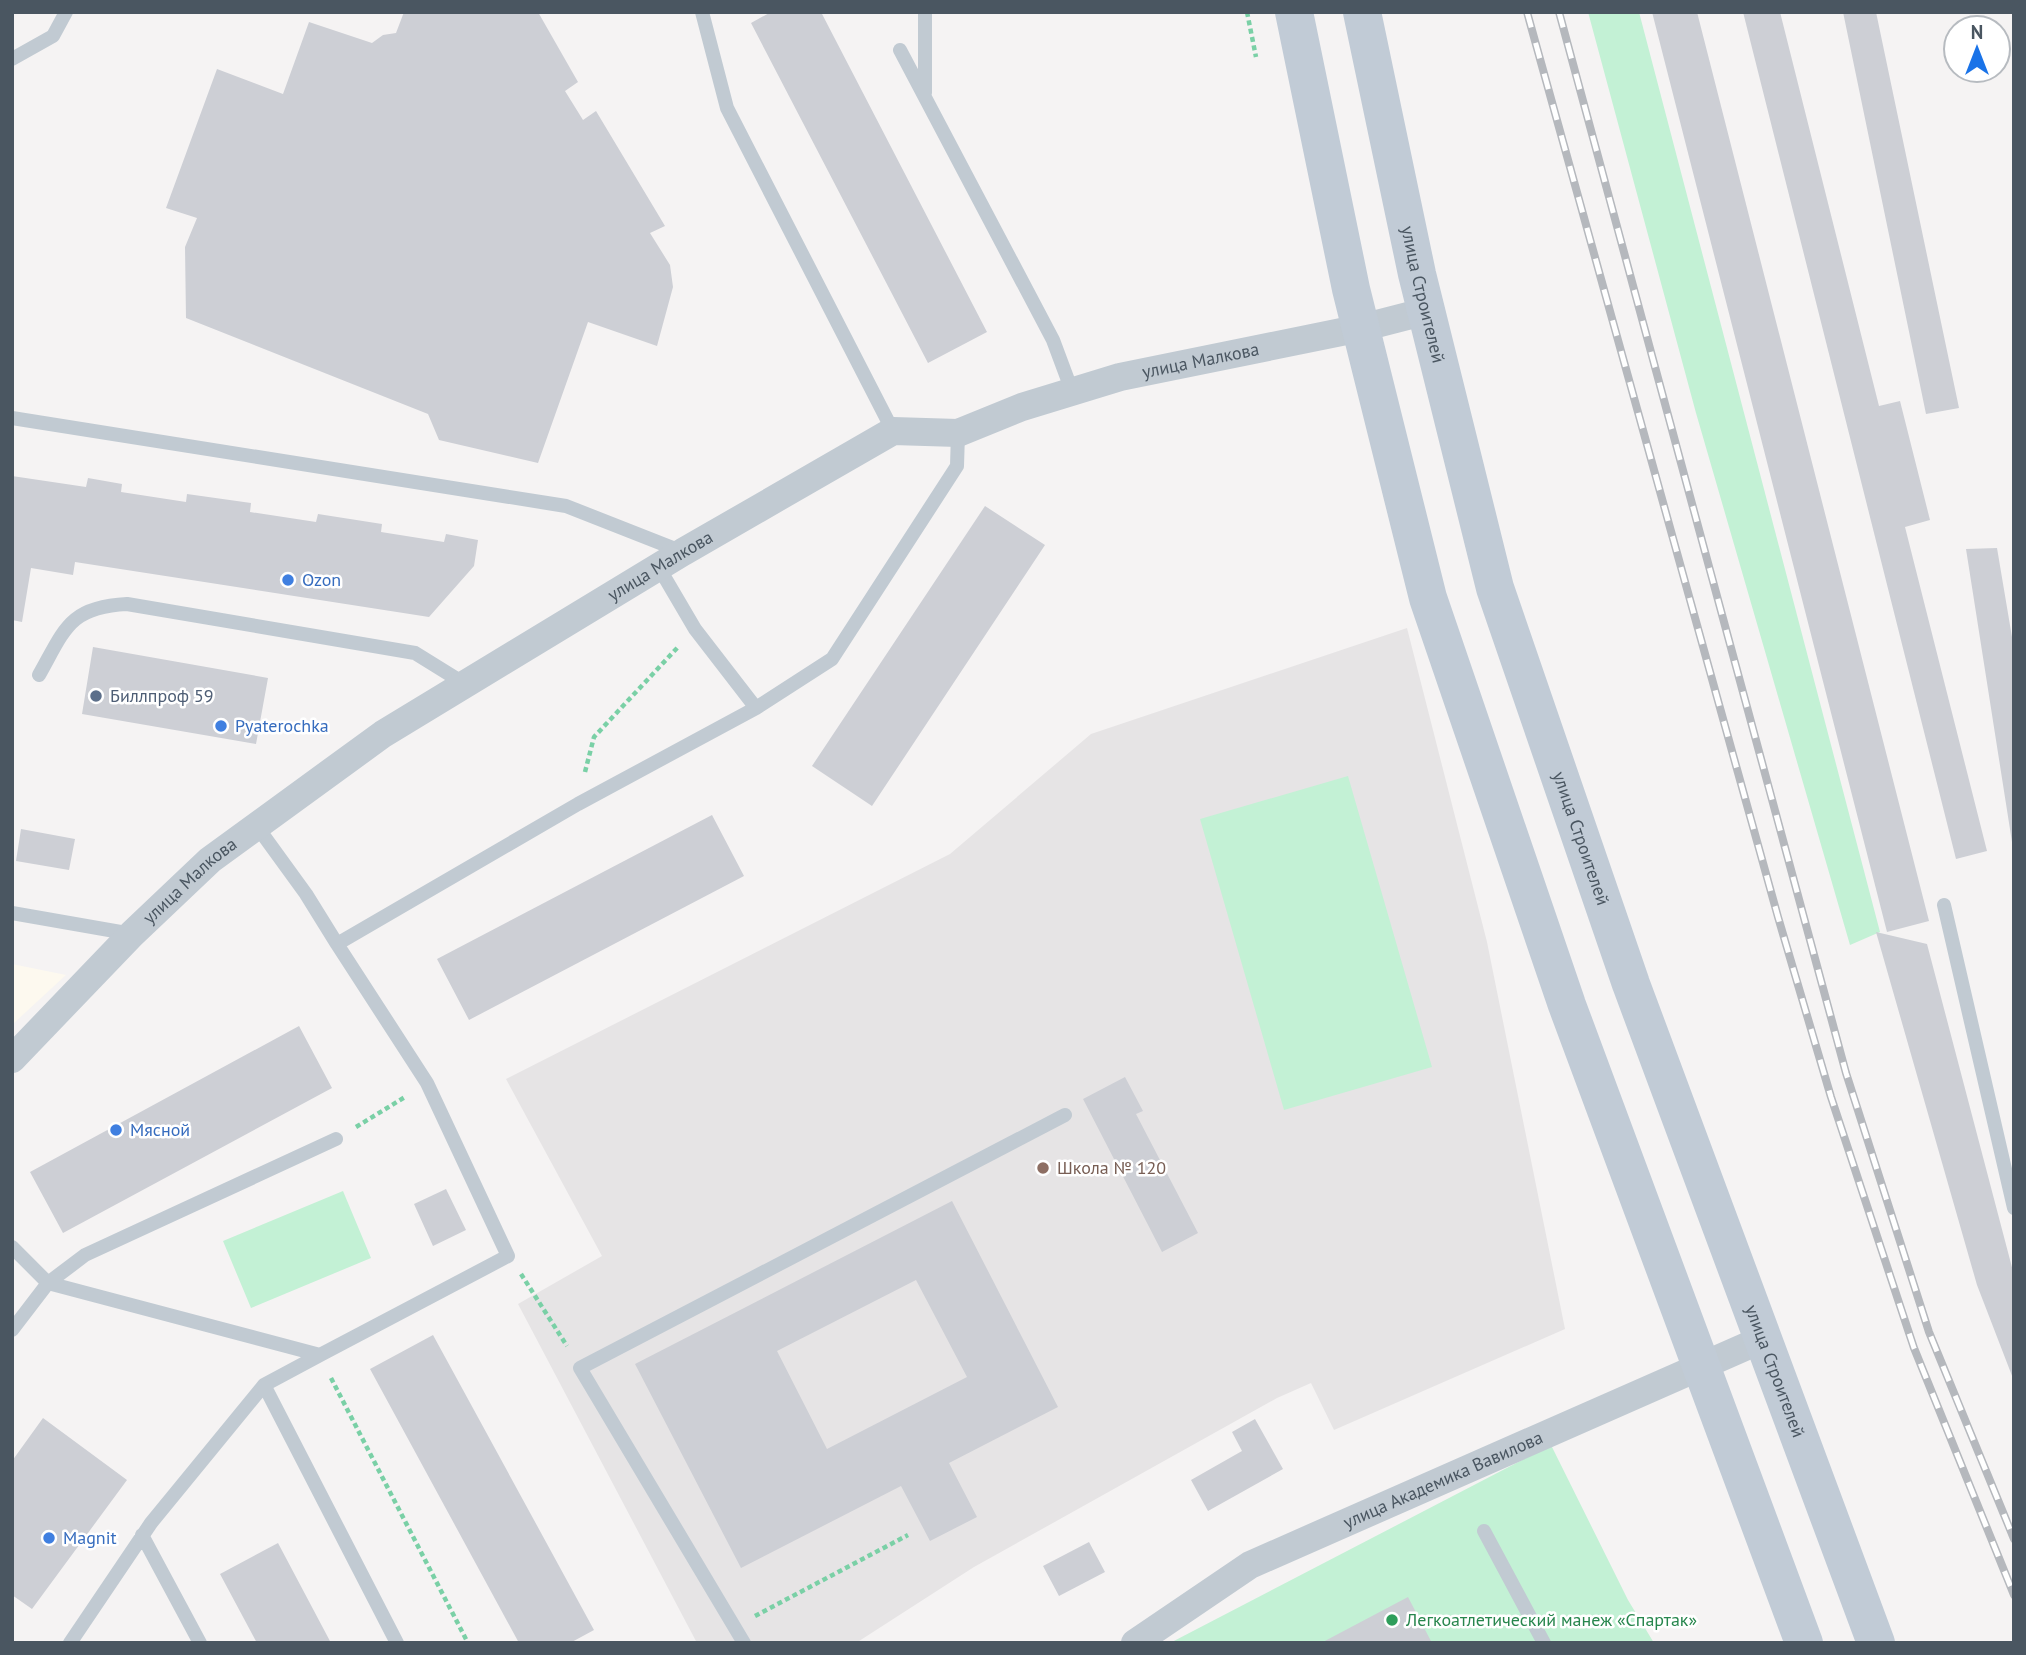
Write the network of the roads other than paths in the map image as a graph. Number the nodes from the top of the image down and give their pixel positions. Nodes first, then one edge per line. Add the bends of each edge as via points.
1 (66, 12) edge
2 (702, 12) edge
3 (925, 12) edge
4 (1294, 12) edge
5 (1363, 12) edge
6 (900, 50) dead end
7 (12, 59) edge
8 (925, 97) junction
9 (1426, 311) junction
10 (1361, 328) junction
11 (1072, 391) junction
12 (12, 418) edge
13 (893, 431) junction
14 (958, 432) junction
15 (683, 551) junction
16 (658, 566) junction
17 (39, 675) dead end
18 (465, 684) junction
19 (756, 708) junction
20 (256, 825) junction
21 (1944, 905) dead end
22 (12, 914) edge
23 (132, 934) junction
24 (337, 944) junction
25 (12, 1059) edge
26 (1065, 1115) dead end
27 (336, 1139) road end
28 (2014, 1208) edge
29 (12, 1247) edge
30 (48, 1283) junction
31 (12, 1330) edge
32 (1763, 1339) junction
33 (320, 1355) junction
34 (1701, 1366) junction
35 (264, 1385) junction
36 (1484, 1531) dead end
37 (142, 1535) junction
38 (70, 1643) edge
39 (200, 1643) edge
40 (397, 1643) edge
41 (744, 1643) edge
42 (1135, 1643) edge
43 (1544, 1643) edge
44 (1804, 1643) edge
45 (1876, 1643) edge

1 - 7 lane via 53,36
2 - 13 lane via 727,108
3 - 8 lane
4 - 10 main road
5 - 9 main road, улица Строителей
6 - 8 lane
8 - 11 lane via 1053,340
9 - 10 street, улица Малкова
9 - 32 main road, улица Строителей via 1495,588 1631,984
10 - 11 street, улица Малкова
10 - 34 main road via 1428,598 1567,1005
11 - 14 street, улица Малкова
12 - 15 lane via 566,506
13 - 14 street, улица Малкова
13 - 15 street, улица Малкова
14 - 19 lane via 957,466 832,659
15 - 16 street, улица Малкова
16 - 18 street, улица Малкова
16 - 19 lane via 695,629
17 - 18 lane via 68,624 97,606 127,604 415,653
18 - 20 street, улица Малкова via 383,734
19 - 24 lane via 578,804
20 - 23 street, улица Малкова via 210,860
20 - 24 lane
21 - 28 lane
22 - 23 lane
23 - 25 street, улица Малкова
24 - 33 lane via 427,1083 508,1256
26 - 41 lane via 580,1368
27 - 30 lane via 85,1255
29 - 30 lane
30 - 31 lane
30 - 33 lane
32 - 34 street, улица Академика Вавилова
32 - 45 main road, улица Строителей
33 - 35 lane
34 - 42 street, улица Академика Вавилова via 1250,1565
34 - 44 main road
35 - 37 lane
35 - 40 lane
36 - 43 lane
37 - 38 lane
37 - 39 lane

